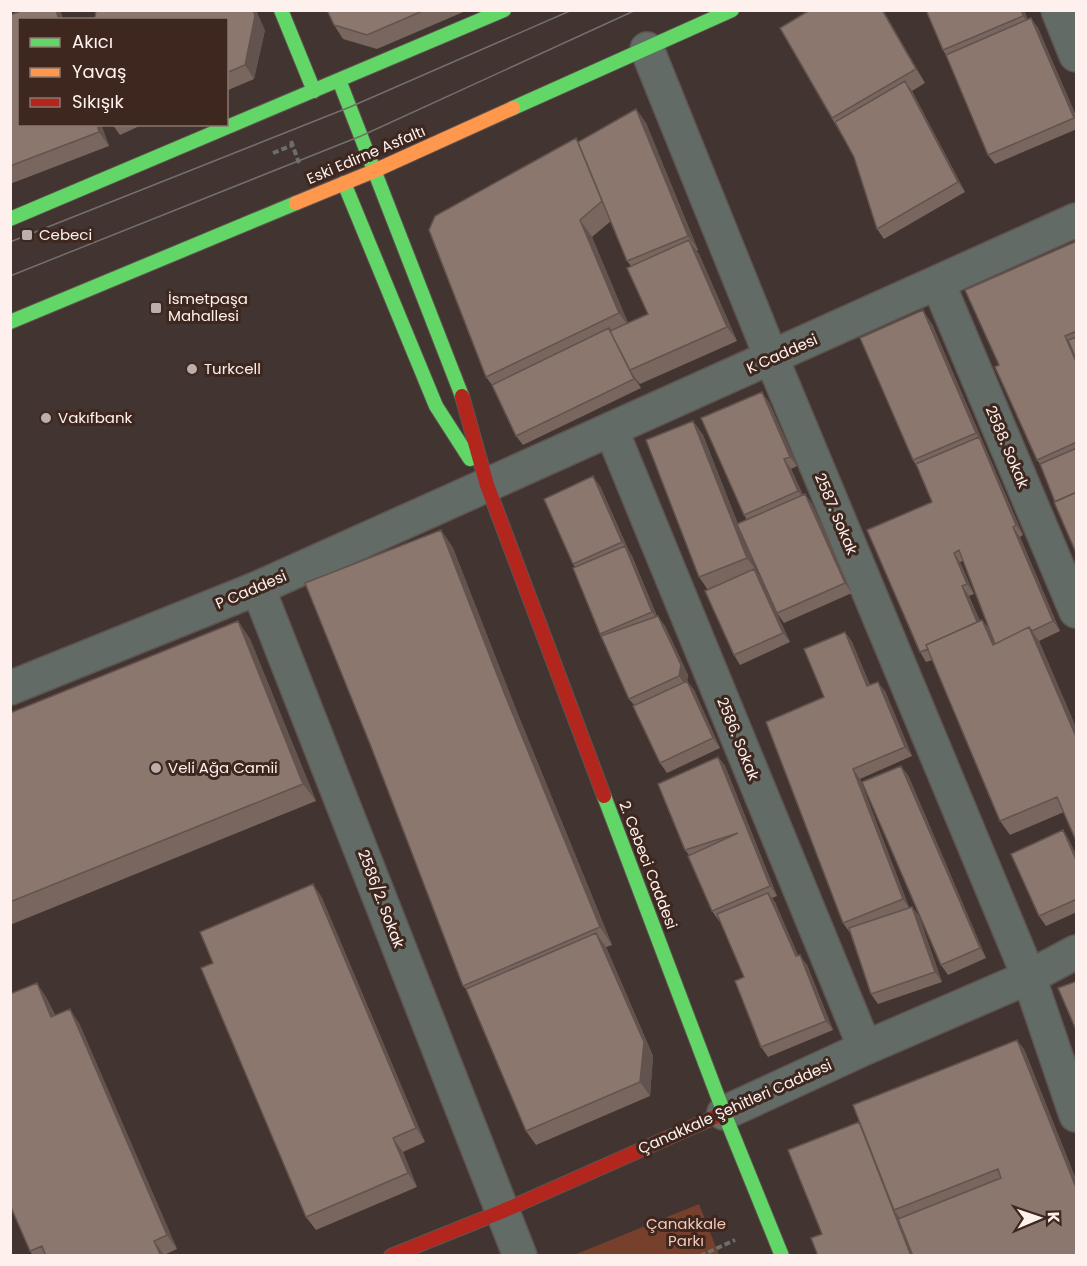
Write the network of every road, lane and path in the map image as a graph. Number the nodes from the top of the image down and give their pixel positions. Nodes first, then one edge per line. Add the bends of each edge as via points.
1 (281, 10) edge
2 (504, 10) edge
3 (732, 10) edge
4 (1058, 10) edge
5 (647, 50) junction
6 (1077, 55) edge
7 (339, 80) junction
8 (314, 91) junction
9 (278, 107) junction
10 (293, 145) junction
11 (273, 153) dead end
12 (374, 171) junction
13 (344, 183) junction
14 (311, 197) junction
15 (10, 219) edge
16 (1077, 220) edge
17 (938, 283) junction
18 (10, 322) edge
19 (772, 359) junction
20 (611, 429) junction
21 (487, 485) junction
22 (258, 588) junction
23 (1077, 611) edge
24 (10, 688) edge
25 (1077, 952) edge
26 (1029, 977) junction
27 (865, 1048) junction
28 (724, 1113) junction
29 (1077, 1115) edge
30 (503, 1211) junction
31 (391, 1256) edge
32 (520, 1256) edge
33 (782, 1256) edge

1 - 8 main road
2 - 7 main road
3 - 5 main road, Eski Edirne Asfaltı
4 - 6 street
5 - 12 main road, Eski Edirne Asfaltı
5 - 19 street, 2587. Sokak
7 - 8 main road
7 - 12 main road
8 - 9 main road
9 - 10 path
9 - 15 main road
10 - 11 path
10 - 14 path
12 - 13 main road, Eski Edirne Asfaltı
12 - 21 main road via 461,393
13 - 14 main road, Eski Edirne Asfaltı
13 - 21 main road via 436,406
14 - 18 main road, Eski Edirne Asfaltı
16 - 17 street, K Caddesi
17 - 19 street, K Caddesi
17 - 23 street, 2588. Sokak
19 - 20 street, K Caddesi
19 - 26 street, 2587. Sokak
20 - 21 street, K Caddesi
20 - 27 street, 2586. Sokak
21 - 22 street, P Caddesi
21 - 28 main road, 2. Cebeci Caddesi
22 - 24 street, P Caddesi
22 - 30 street, 2586/2. Sokak
25 - 26 street, Çanakkale Şehitleri Caddesi
26 - 27 street, Çanakkale Şehitleri Caddesi
26 - 29 street, 2587. Sokak
27 - 28 street, Çanakkale Şehitleri Caddesi
28 - 30 main road, Çanakkale Şehitleri Caddesi
28 - 33 main road, 2. Cebeci Caddesi
30 - 31 main road, Çanakkale Şehitleri Caddesi
30 - 32 street, 2586/2. Sokak

